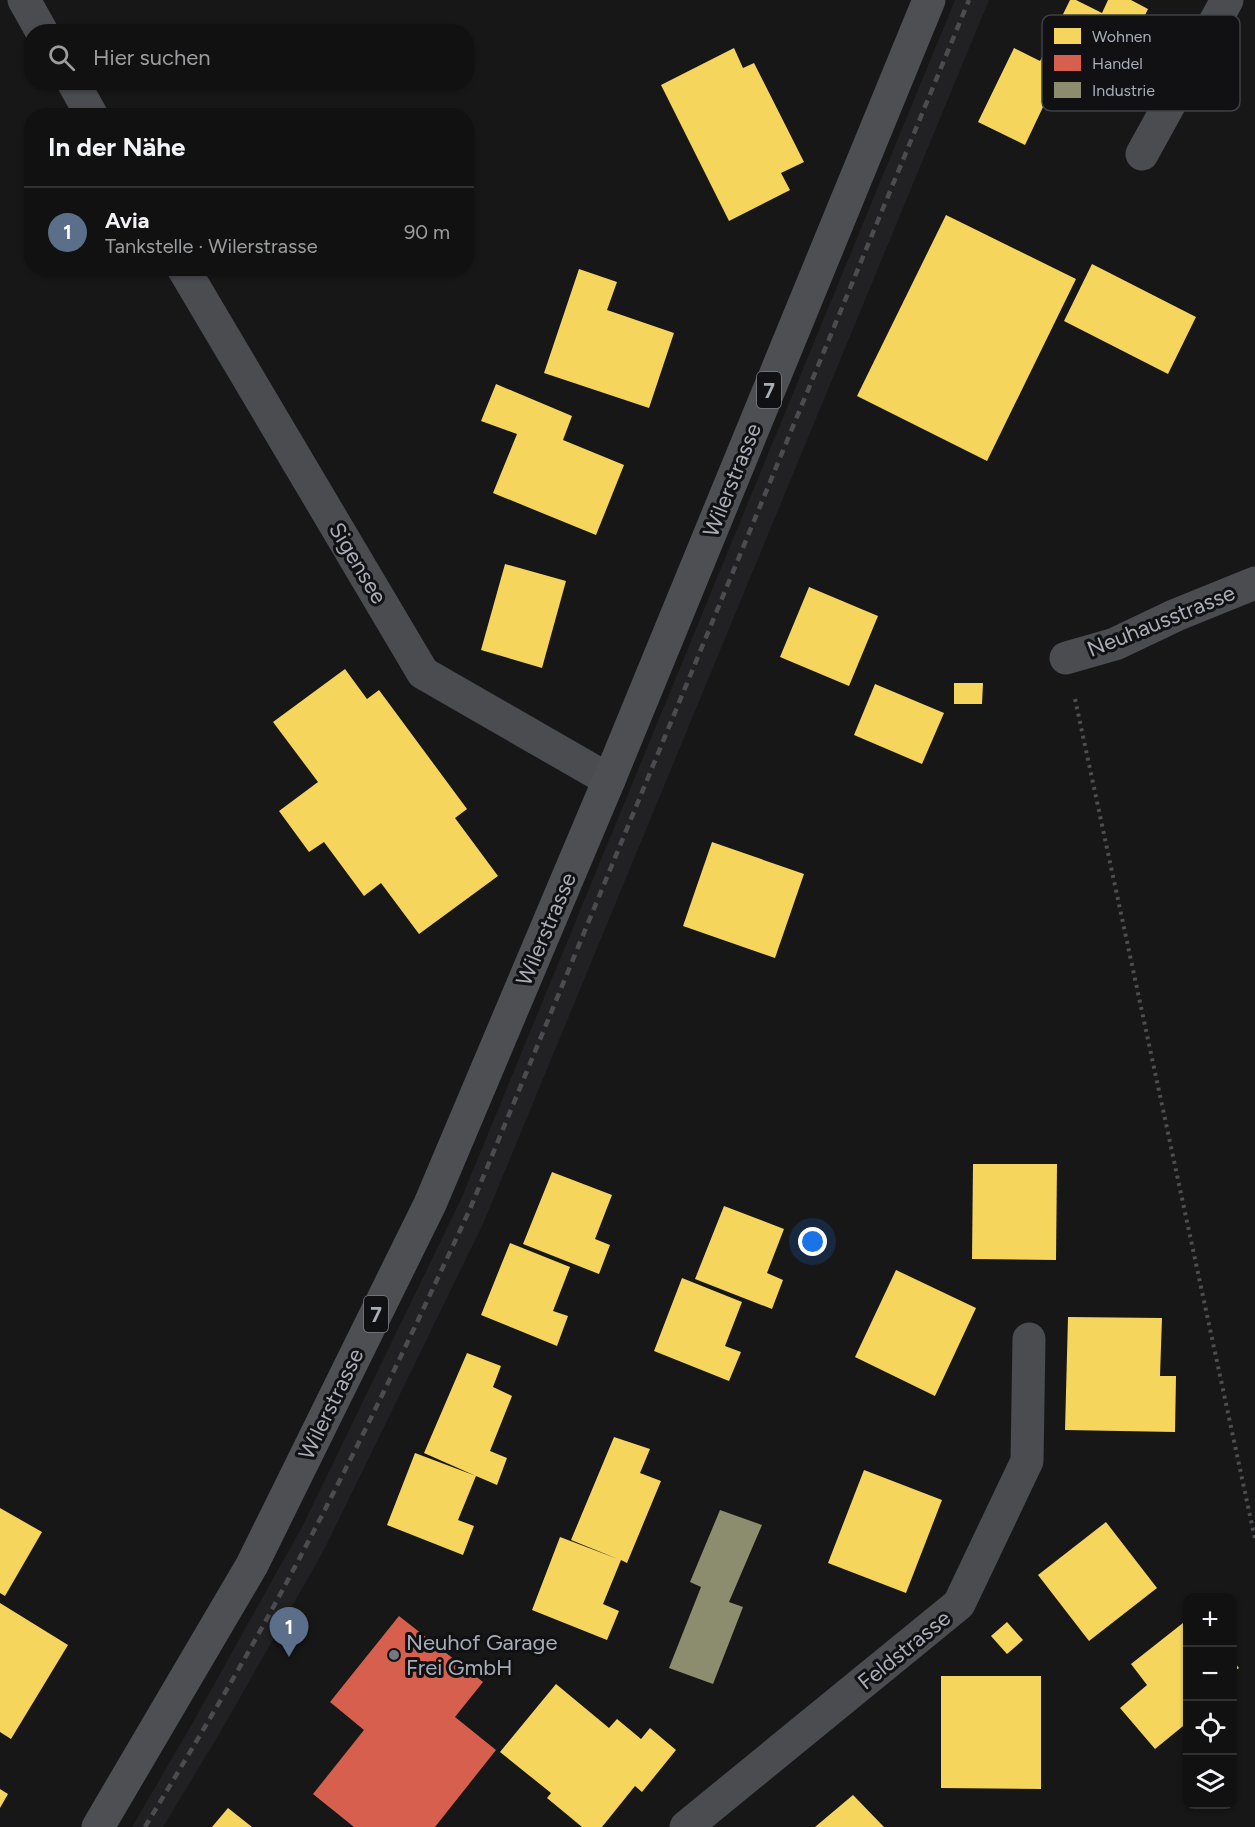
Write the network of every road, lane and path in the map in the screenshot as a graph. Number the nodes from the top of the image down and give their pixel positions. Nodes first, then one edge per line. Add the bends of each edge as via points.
1 (24, 0) edge
2 (928, 0) edge
3 (1227, 0) edge
4 (1219, 15) edge
5 (38, 24) edge
6 (77, 90) edge
7 (88, 108) edge
8 (1166, 111) edge
9 (1142, 154) dead end
10 (188, 276) edge
11 (1255, 583) edge
12 (1066, 658) joint
13 (609, 780) junction
14 (1029, 1338) dead end
15 (1255, 1539) edge
16 (99, 1827) edge
17 (686, 1827) edge

1 - 5 street
2 - 13 main road, Wilerstrasse / 7
3 - 4 street
6 - 7 street
8 - 9 street
10 - 13 street, Sigensee via 423,673
11 - 12 street, Neuhausstrasse via 1115,644
12 - 15 path
13 - 16 main road, Wilerstrasse / 7 via 430,1204 252,1565
14 - 17 street, Feldstrasse via 1027,1461 959,1604

